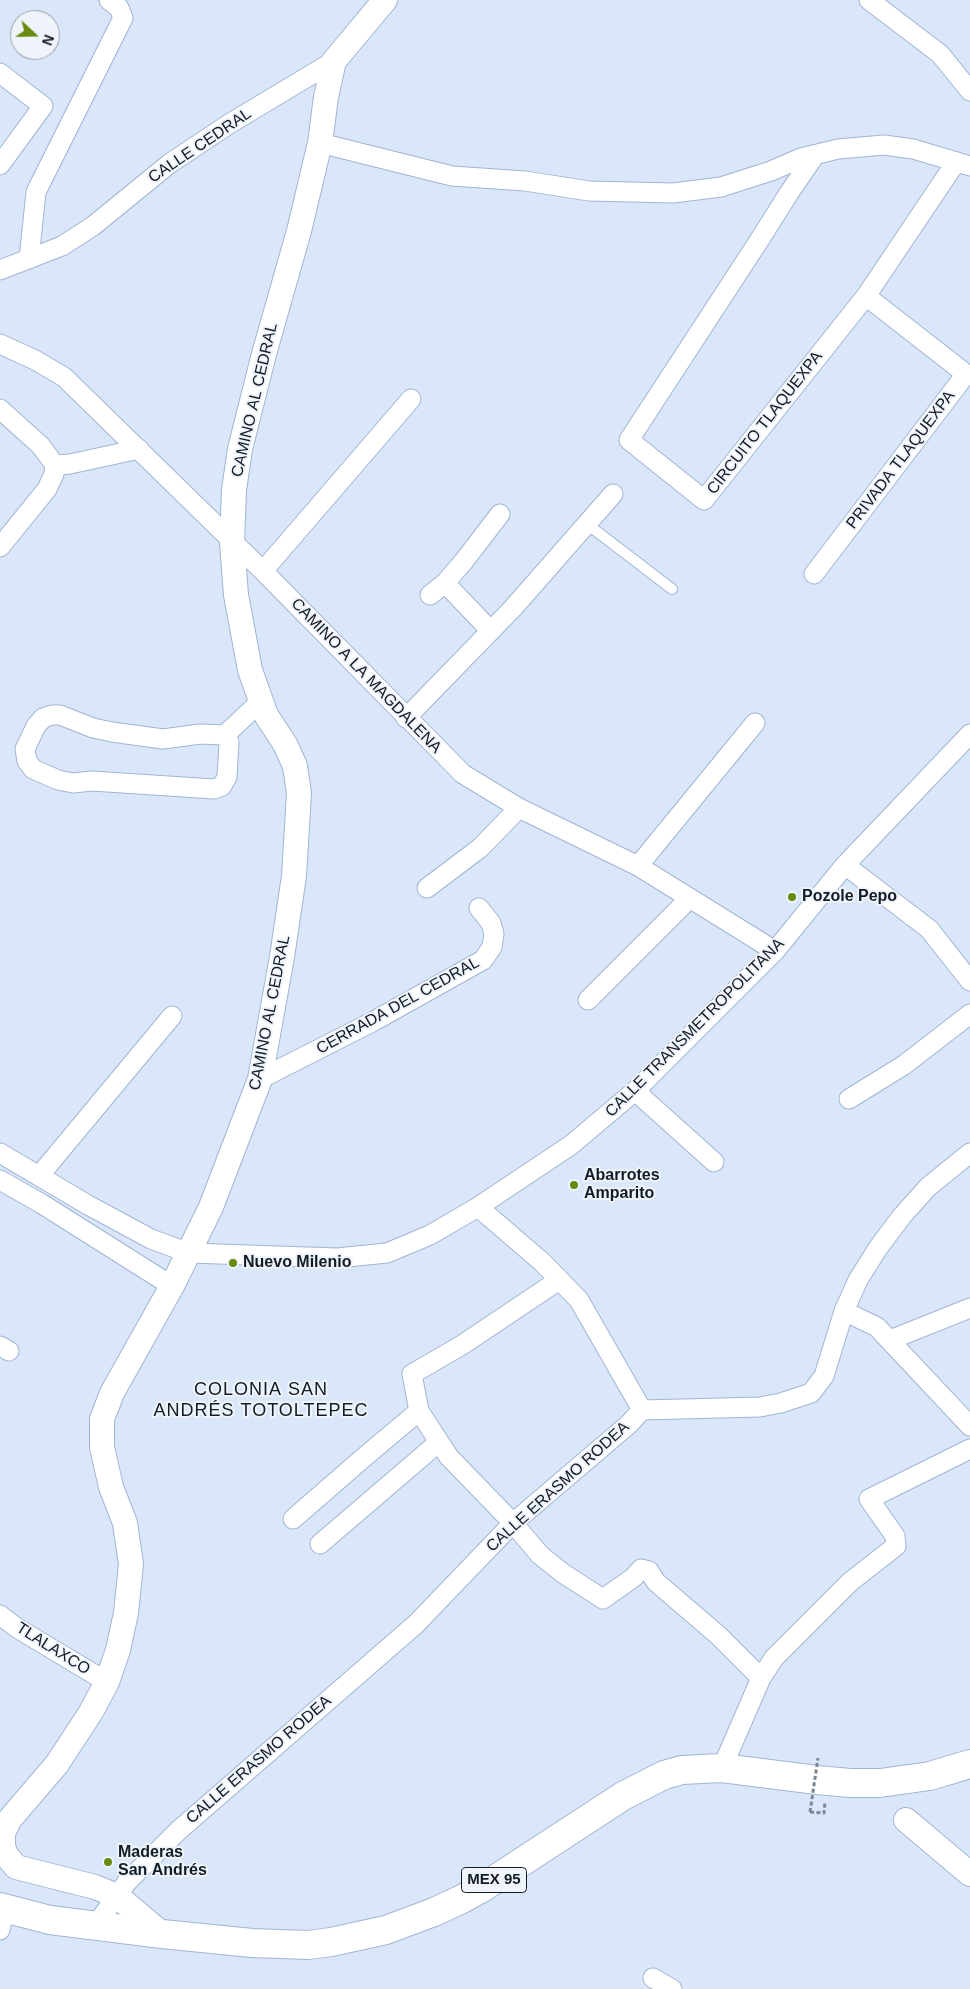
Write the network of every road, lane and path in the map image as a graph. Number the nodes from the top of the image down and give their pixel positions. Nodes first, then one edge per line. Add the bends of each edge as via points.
1 (109, 0) edge
2 (385, 0) edge
3 (869, 0) edge
4 (334, 61) junction
5 (0, 73) edge
6 (970, 91) edge
7 (320, 143) junction
8 (815, 155) junction
9 (963, 164) edge
10 (0, 165) edge
11 (29, 260) junction
12 (0, 270) edge
13 (866, 296) junction
14 (0, 344) edge
15 (411, 399) dead end
16 (0, 409) edge
17 (139, 449) junction
18 (55, 465) junction
19 (613, 494) dead end
20 (500, 514) dead end
21 (587, 524) junction
22 (232, 542) junction
23 (0, 547) edge
24 (263, 571) junction
25 (814, 574) dead end
26 (672, 589) dead end
27 (490, 630) junction
28 (261, 701) junction
29 (406, 718) junction
30 (755, 723) dead end
31 (970, 734) edge
32 (225, 735) junction
33 (519, 808) junction
34 (845, 865) junction
35 (638, 866) junction
36 (427, 888) dead end
37 (690, 898) junction
38 (479, 908) dead end
39 (775, 952) junction
40 (970, 981) edge
41 (588, 1000) dead end
42 (970, 1014) edge
43 (172, 1016) dead end
44 (260, 1079) junction
45 (635, 1091) junction
46 (849, 1099) dead end
47 (0, 1153) edge
48 (970, 1153) edge
49 (714, 1162) dead end
50 (39, 1176) junction
51 (0, 1180) edge
52 (478, 1207) junction
53 (189, 1253) junction
54 (559, 1280) junction
55 (172, 1286) junction
56 (970, 1308) edge
57 (844, 1311) junction
58 (890, 1340) junction
59 (642, 1410) junction
60 (419, 1411) junction
61 (970, 1426) edge
62 (439, 1442) junction
63 (970, 1449) edge
64 (293, 1519) dead end
65 (513, 1523) junction
66 (320, 1544) dead end
67 (0, 1615) edge
68 (761, 1678) junction
69 (107, 1682) junction
70 (818, 1758) dead end
71 (970, 1764) edge
72 (722, 1768) junction
73 (824, 1813) dead end
74 (5, 1814) edge
75 (906, 1820) dead end
76 (970, 1874) edge
77 (117, 1896) junction
78 (1, 1915) edge
79 (95, 1926) junction
80 (162, 1934) junction
81 (653, 1978) dead end
82 (672, 1989) edge

1 - 11 street via 119,8 123,18 36,192
2 - 4 street, CALLE CEDRAL
3 - 6 street via 940,54
4 - 7 street, CAMINO AL CEDRAL
4 - 11 street, CALLE CEDRAL via 169,164 94,226 62,246
5 - 10 street via 43,106
7 - 8 street via 452,176 525,181 589,191 673,193 721,186
7 - 22 street, CAMINO AL CEDRAL via 240,449
8 - 9 street via 884,145
8 - 13 street, CIRCUITO TLAQUEXPA via 629,440 704,500
9 - 13 street, CIRCUITO TLAQUEXPA
11 - 12 street, CALLE CEDRAL
13 - 25 street, PRIVADA TLAQUEXPA via 966,374
14 - 17 street, CAMINO A LA MAGDALENA via 64,377
15 - 24 street
16 - 18 street via 40,445
17 - 18 street
17 - 22 street, CAMINO A LA MAGDALENA
18 - 23 street via 47,489
19 - 21 street
20 - 27 street via 464,561 437,589
21 - 26 lane
21 - 27 street
22 - 24 street, CAMINO A LA MAGDALENA
22 - 28 street, CAMINO AL CEDRAL via 236,595 250,670
24 - 29 street, CAMINO A LA MAGDALENA
27 - 29 street
28 - 32 street
28 - 44 street, CAMINO AL CEDRAL via 295,766 299,793 294,876
29 - 33 street, CAMINO A LA MAGDALENA via 463,774
30 - 35 street
31 - 34 street, CALLE TRANSMETROPOLITANA
32 - 32 street via 200,734 163,739 93,728 60,714 43,718 25,749 27,761 33,769 58,780 214,789 222,786 227,777 229,742
33 - 35 street, CAMINO A LA MAGDALENA
33 - 36 street via 480,848
34 - 39 street, CALLE TRANSMETROPOLITANA
34 - 40 street via 929,929
35 - 37 street, CAMINO A LA MAGDALENA
37 - 39 street, CAMINO A LA MAGDALENA
37 - 41 street
38 - 44 street, CERRADA DEL CEDRAL via 492,923 494,934 492,947 483,960 374,1021
39 - 45 street, CALLE TRANSMETROPOLITANA
42 - 46 street via 904,1065
43 - 50 street
44 - 53 street, CAMINO AL CEDRAL
45 - 49 street
45 - 52 street, CALLE TRANSMETROPOLITANA via 571,1145
47 - 50 street, CALLE TRANSMETROPOLITANA
48 - 57 street, CALLE ERASMO RODEA via 928,1187 902,1216 858,1280
50 - 53 street, CALLE TRANSMETROPOLITANA via 151,1239
51 - 55 street
52 - 53 street, CALLE TRANSMETROPOLITANA via 430,1235 387,1253 337,1258
52 - 54 street
53 - 55 street, CAMINO AL CEDRAL
54 - 59 street via 579,1300
54 - 60 street via 462,1345 412,1374
55 - 69 street, CAMINO AL CEDRAL via 112,1393 102,1419 102,1447 111,1487 125,1523 131,1564 126,1613
56 - 58 street
57 - 58 street via 878,1327
57 - 59 street, CALLE ERASMO RODEA via 824,1376 811,1393 760,1407
58 - 61 street
59 - 65 street, CALLE ERASMO RODEA
60 - 62 street
60 - 64 street
62 - 65 street via 449,1457
62 - 66 street
63 - 68 street via 869,1499 895,1536 896,1546 850,1582 787,1644
65 - 68 street via 540,1554 598,1597 606,1598 641,1569 649,1571 656,1582 719,1636
65 - 77 street, CALLE ERASMO RODEA via 416,1624 178,1830
67 - 69 street, TLALAXCO
68 - 72 street
69 - 74 street, CAMINO AL CEDRAL via 58,1764
70 - 73 path, bridge via 810,1812
71 - 72 main road, MEX 95 via 930,1776 880,1783 817,1780
72 - 80 main road, MEX 95 via 682,1770 643,1784 482,1888 434,1912 386,1930 308,1945
74 - 77 street, CAMINO AL CEDRAL via 3,1846 16,1867 95,1887
75 - 76 street
77 - 79 street, CALLE ERASMO RODEA
77 - 80 street, CAMINO AL CEDRAL
78 - 79 main road, MEX 95
79 - 80 main road, MEX 95
81 - 82 street

